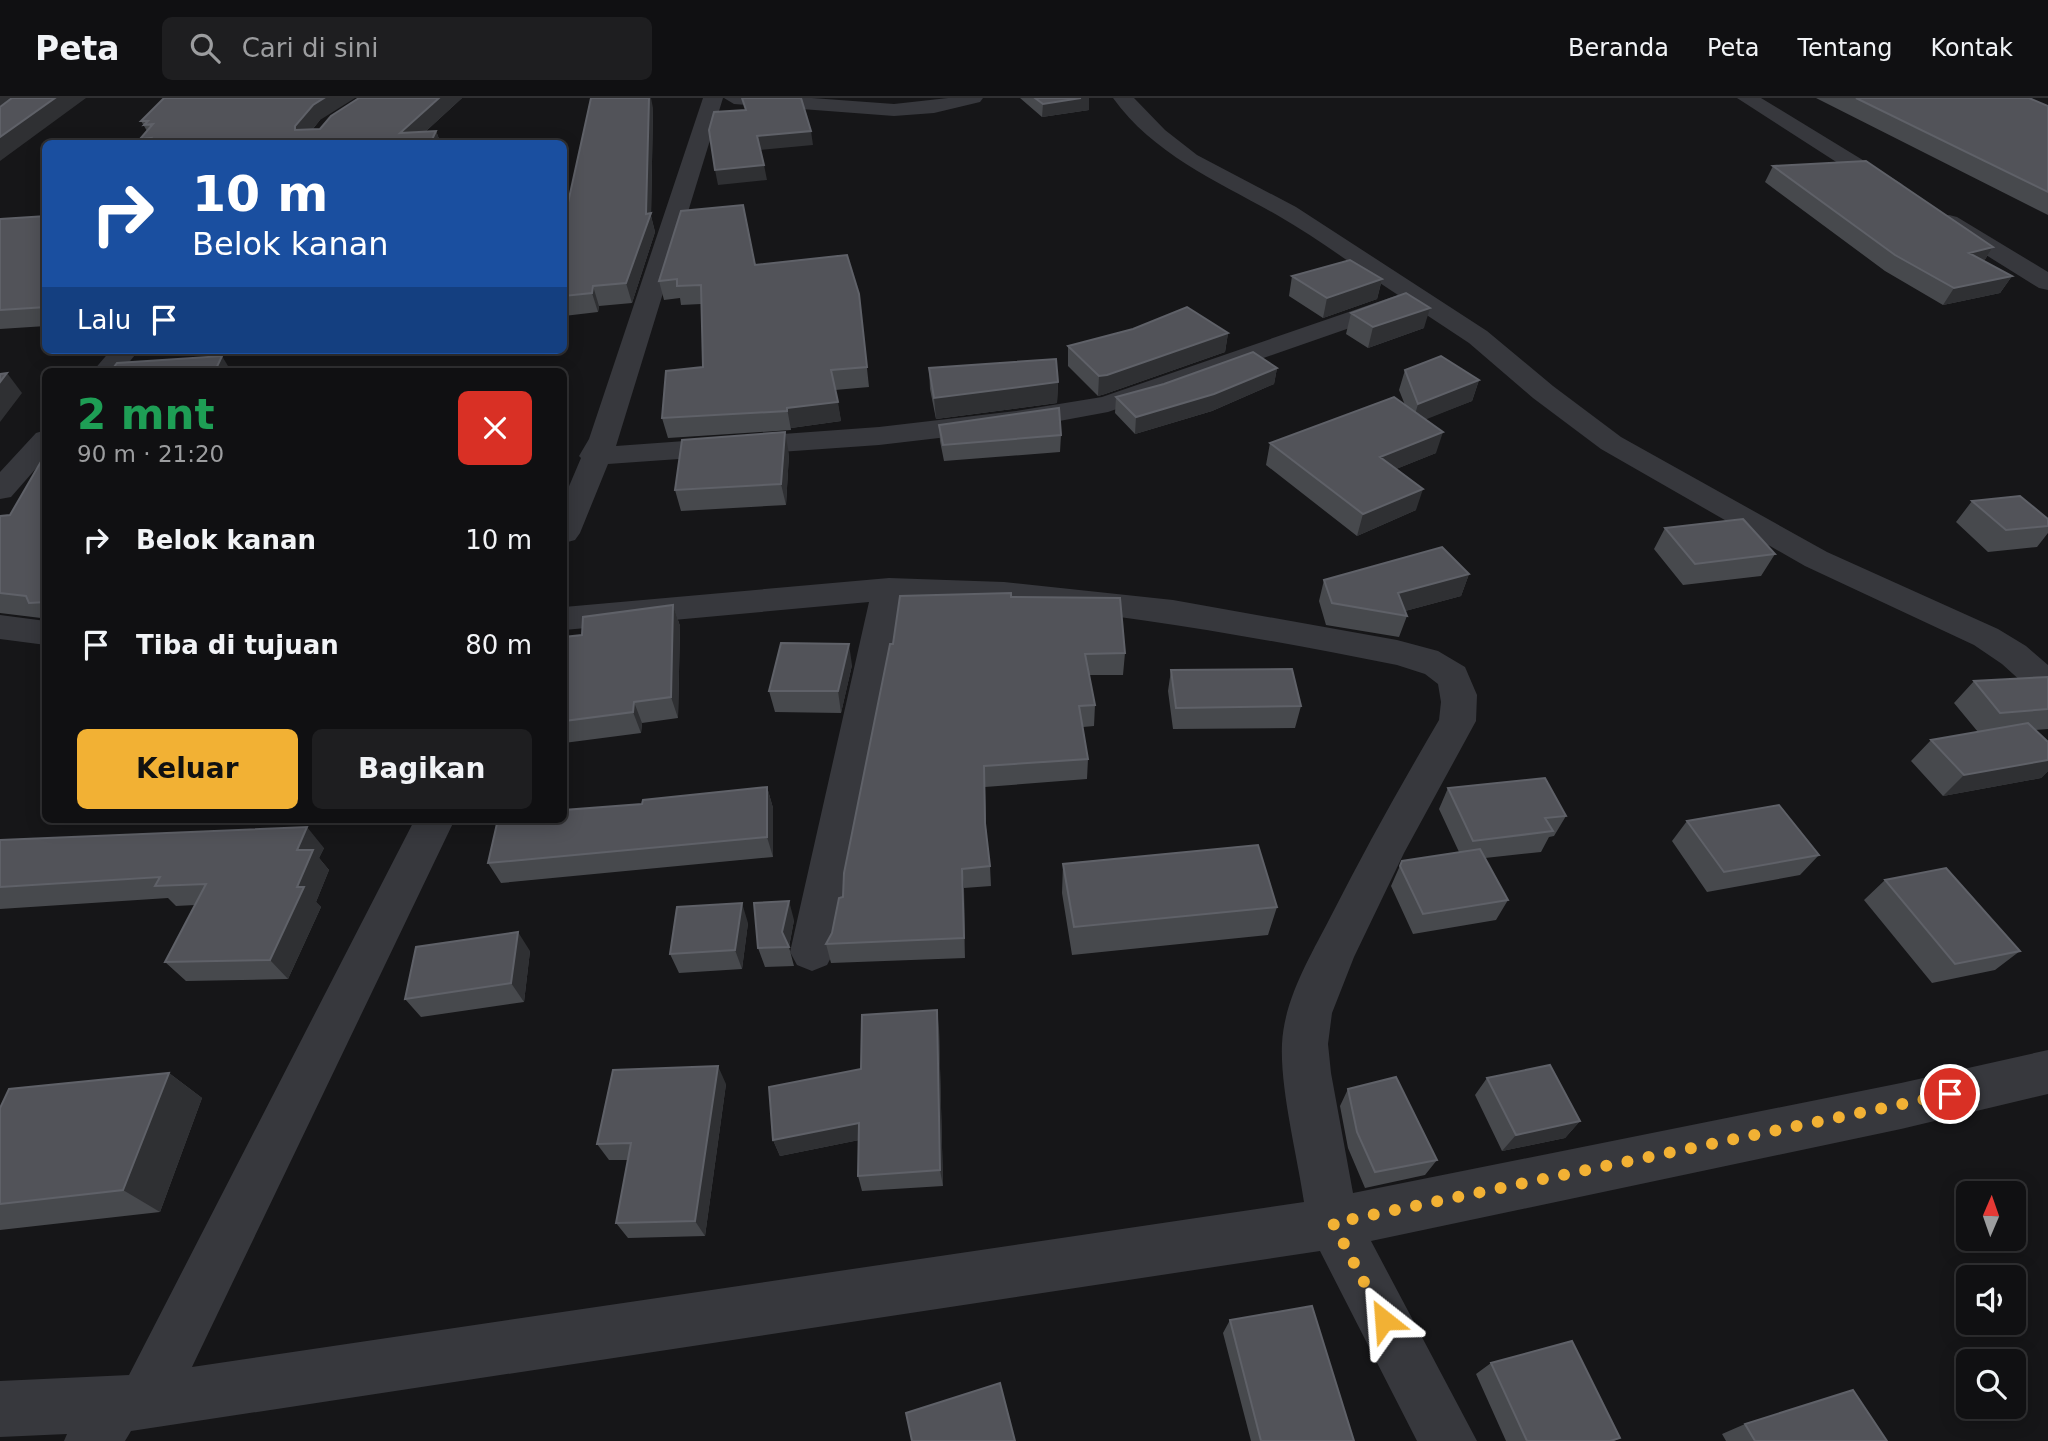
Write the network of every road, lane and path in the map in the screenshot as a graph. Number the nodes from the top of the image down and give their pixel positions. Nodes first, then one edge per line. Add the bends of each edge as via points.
1 (713, 98) edge
2 (734, 98) edge
3 (973, 98) edge
4 (1123, 98) edge
5 (1747, 98) edge
6 (1909, 198) edge
7 (1932, 212) edge
8 (2048, 284) edge
9 (1416, 297) junction
10 (122, 354) edge
11 (110, 368) edge
12 (42, 443) edge
13 (594, 456) junction
14 (0, 489) edge
15 (567, 525) edge
16 (889, 589) junction
17 (567, 618) edge
18 (0, 628) edge
19 (42, 633) edge
20 (2048, 685) edge
21 (433, 823) edge
22 (812, 951) dead end
23 (2048, 1072) edge
24 (1333, 1223) junction
25 (0, 1409) edge
26 (118, 1415) edge
27 (1448, 1441) edge

1 - 13 street via 604,439
2 - 3 street via 894,110
4 - 9 street via 1190,159 1288,212
5 - 6 street
7 - 8 street
9 - 13 street via 1108,404 879,436
9 - 20 street via 1478,337 1611,443 1816,559 1986,637
10 - 11 street
12 - 14 street
13 - 15 street
16 - 17 street
16 - 22 street
16 - 24 street via 1035,594 1171,610 1415,658 1451,674 1460,699 1457,721 1386,847 1309,1013 1307,1073
18 - 19 street
21 - 26 street
23 - 24 street
24 - 26 street
24 - 27 street
25 - 26 street

